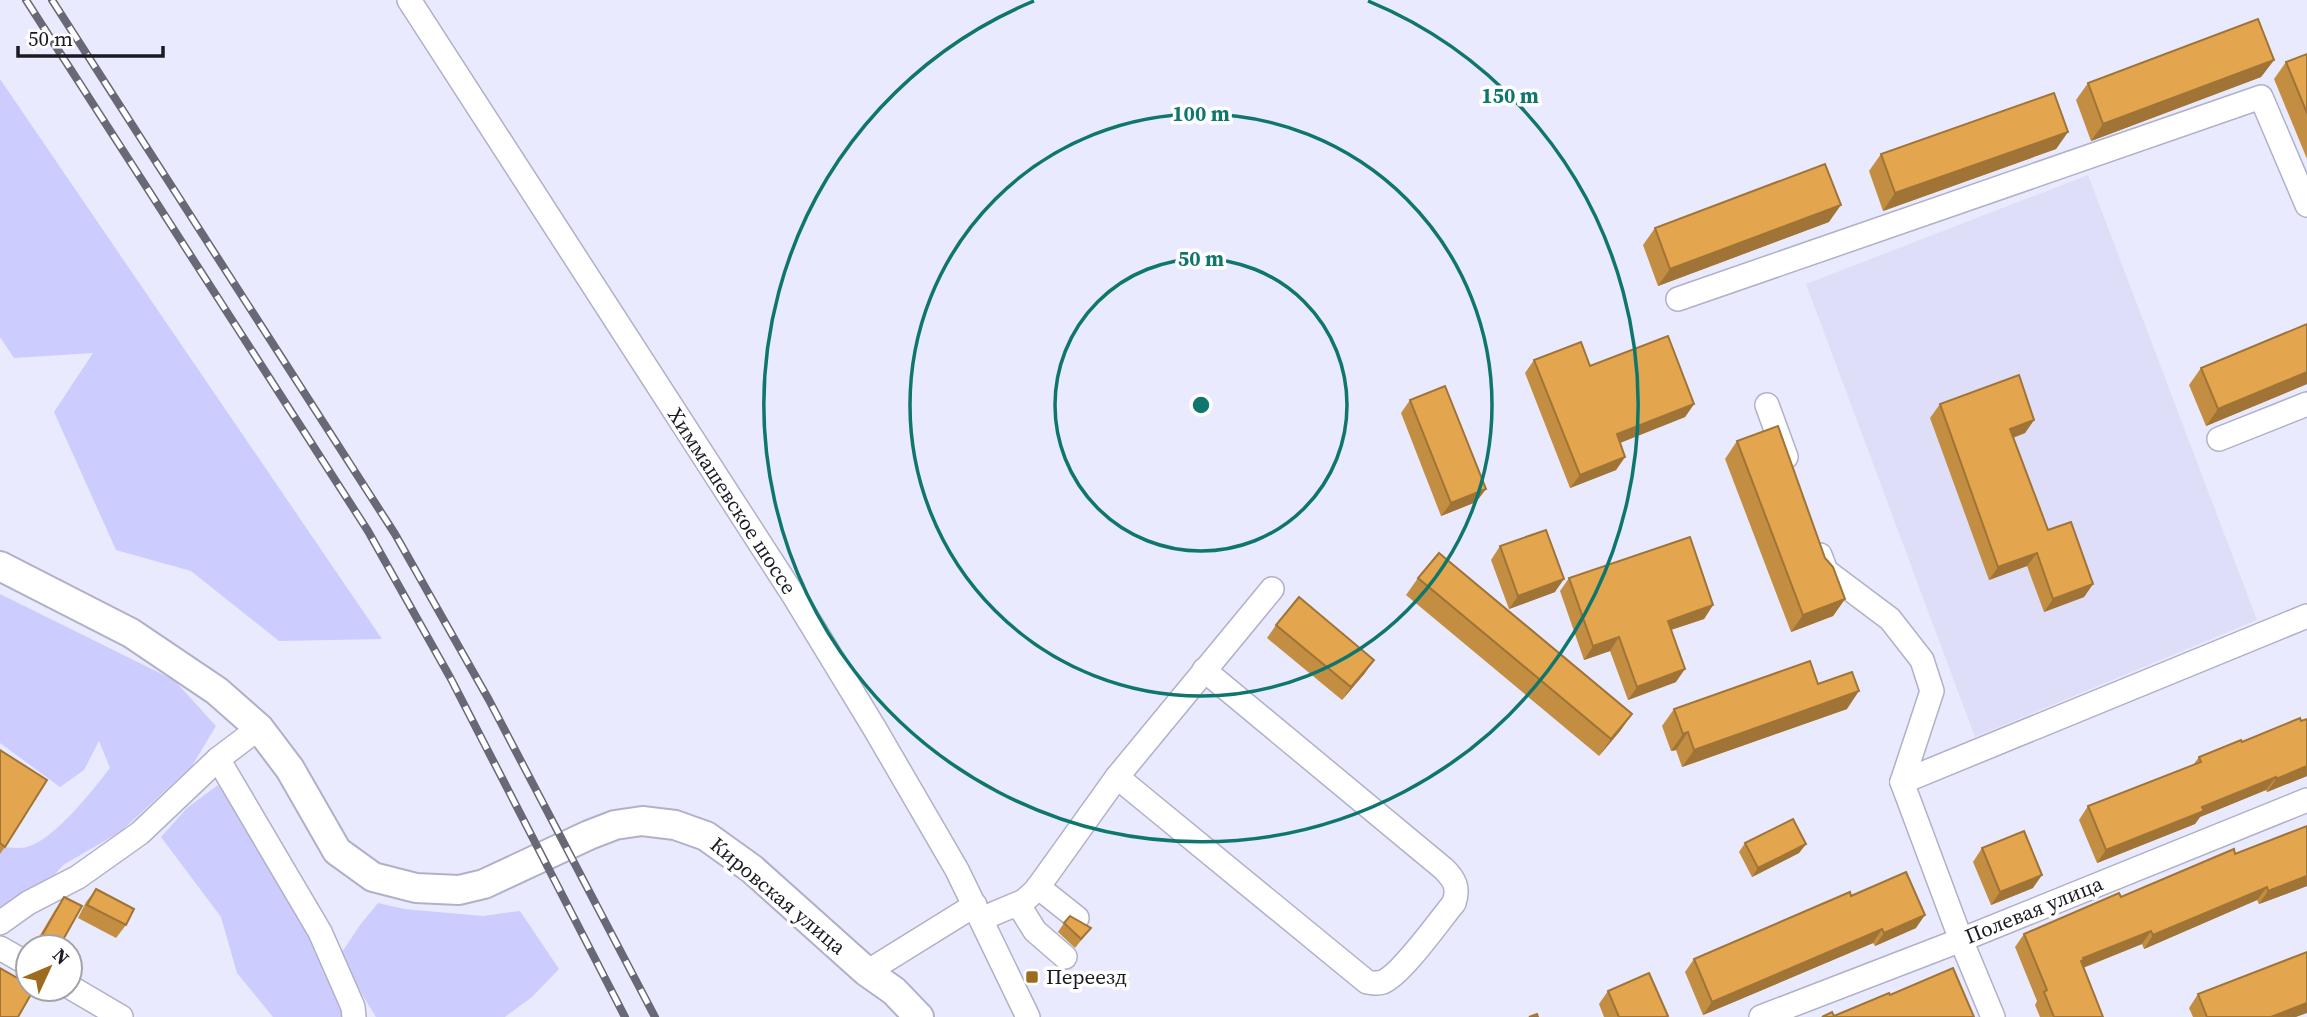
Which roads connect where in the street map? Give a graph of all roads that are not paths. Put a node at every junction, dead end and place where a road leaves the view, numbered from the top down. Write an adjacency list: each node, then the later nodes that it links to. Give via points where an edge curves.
1 (409, 0): 20 (street, Химмашевское шоссе, via 794,596)
2 (2307, 205): 3 (street, via 2261,97)
3 (1678, 299)
4 (2307, 404): 6 (street)
5 (1768, 405): 7 (street)
6 (2219, 439)
7 (1794, 482)
8 (1812, 533): 16 (street, via 1826,571 1890,619 1922,660 1932,691)
9 (0, 567): 13 (main road, Кировская улица, via 131,633 217,691)
10 (1272, 589): 12 (street)
11 (2307, 616): 16 (street)
12 (1204, 670): 15 (street); 15 (street, via 1444,869 1456,884 1454,903 1386,981 1367,982)
13 (259, 728): 14 (street); 25 (main road, Кировская улица, via 290,769 337,851 373,877 416,888 459,890 484,884 615,825 657,821 690,829 719,844)
14 (218, 759): 22 (street, via 140,833); 28 (street, via 320,932)
15 (1117, 777): 18 (street)
16 (1902, 782): 23 (street)
17 (2307, 800): 23 (street, Полевая улица)
18 (1038, 887): 19 (street); 21 (street)
19 (1018, 904): 20 (street); 24 (street, via 1035,931)
20 (978, 912): 25 (street); 30 (street, Химмашевское шоссе)
21 (1077, 918)
22 (0, 923)
23 (1961, 940): 31 (street, Полевая улица); 32 (street)
24 (1065, 957)
25 (867, 972): 29 (main road, Кировская улица)
26 (84, 995): 27 (street)
27 (121, 1017)
28 (354, 1017)
29 (919, 1017)
30 (1028, 1017)
31 (1760, 1017)
32 (1993, 1017)

